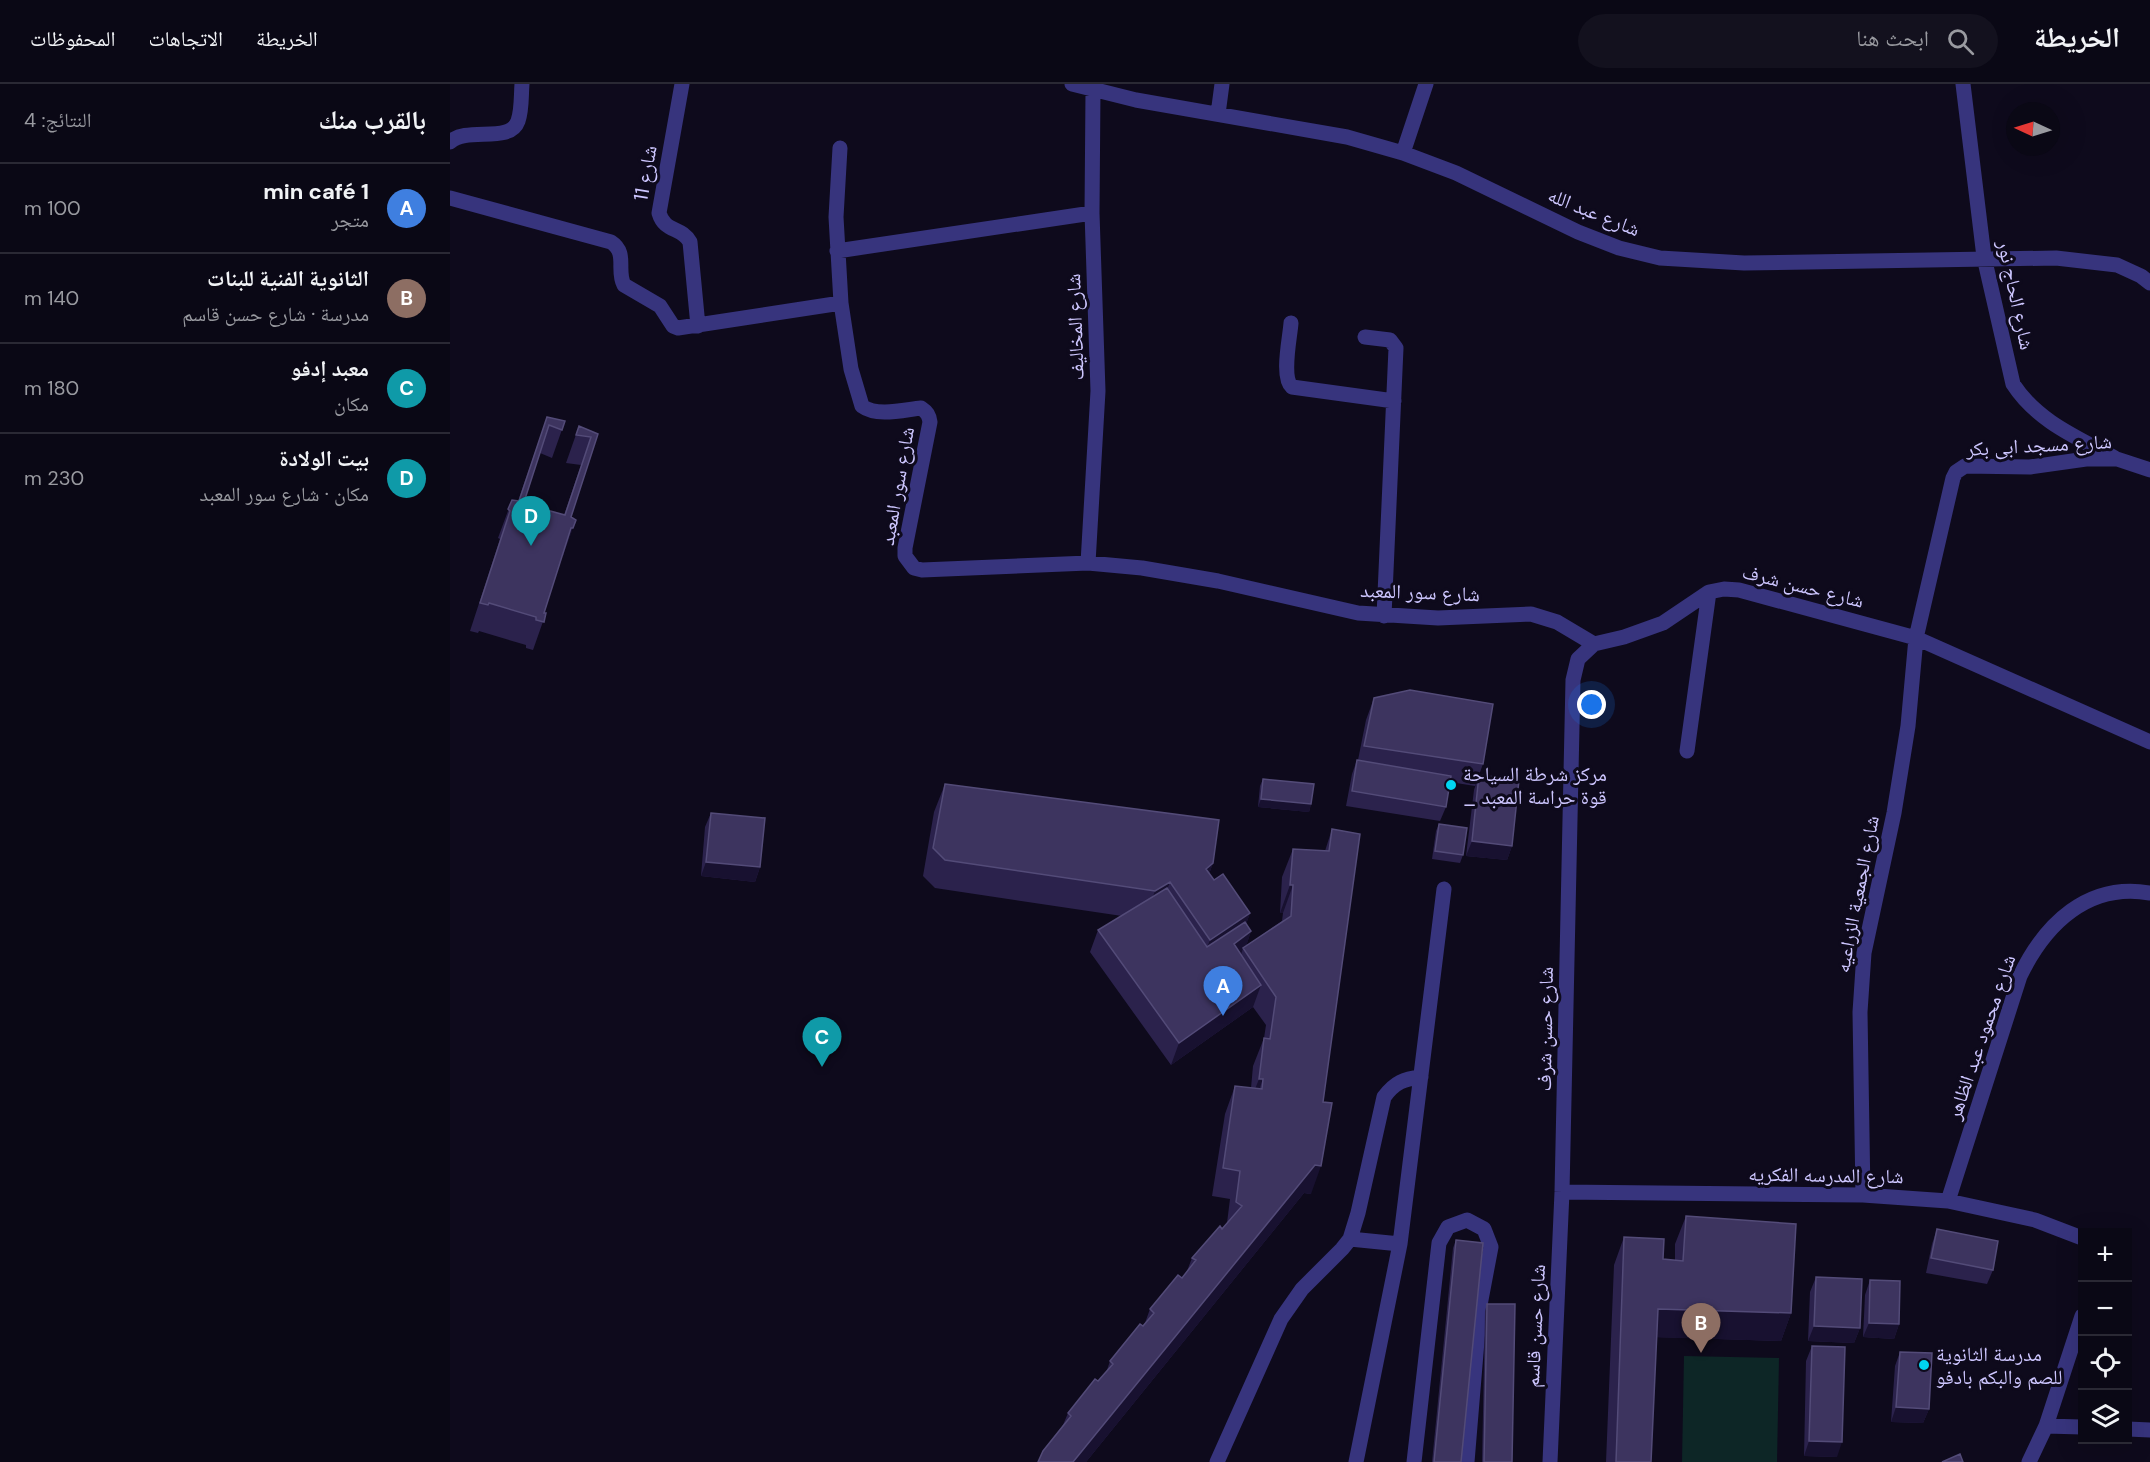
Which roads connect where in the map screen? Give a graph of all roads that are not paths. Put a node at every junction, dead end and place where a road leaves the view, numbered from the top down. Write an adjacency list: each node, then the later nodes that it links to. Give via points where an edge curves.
1 (522, 84): 9 (street, via 519,120 512,130 464,134)
2 (682, 84): 19 (street, شارع 11, via 658,213 666,227 681,232 690,242)
3 (1072, 84): 7 (street, شارع عبد الله)
4 (1222, 84): 8 (street)
5 (1426, 84): 11 (street)
6 (1963, 84): 15 (street, شارع الحاج نور)
7 (1093, 90): 8 (street, شارع عبد الله); 13 (street, شارع المخاليف)
8 (1218, 114): 11 (street, شارع عبد الله, via 1347,137)
9 (450, 142)
10 (840, 148): 14 (street)
11 (1403, 153): 15 (street, شارع عبد الله, via 1456,173 1578,232 1660,258 1744,263)
12 (450, 198): 19 (street, via 611,242 622,258 620,272 624,285 660,306 673,326)
13 (1092, 213): 14 (street); 24 (street, شارع المخاليف, via 1098,391)
14 (837, 252): 17 (street)
15 (1984, 258): 16 (street, شارع عبد الله, via 2091,261 2117,265); 22 (street, شارع الحاج نور, via 2013,384 2022,399 2040,416)
16 (2150, 283)
17 (841, 303): 19 (street); 24 (street, شارع سور المعبد, via 861,406 879,412 921,408 929,416 905,548 908,563 922,570)
18 (1291, 323): 21 (street, via 1288,384)
19 (698, 326)
20 (1365, 337): 21 (street, via 1390,340 1396,348)
21 (1394, 401): 26 (street)
22 (2117, 459): 23 (street, شارع مسجد ابى بكر); 27 (street, شارع مسجد ابى بكر, via 1965,466 1956,472)
23 (2150, 470)
24 (1088, 562): 26 (street, شارع سور المعبد, via 1178,573)
25 (1709, 592): 27 (street, شارع حسن شرف, via 1739,590); 28 (street, via 1663,623); 30 (street)
26 (1384, 616): 28 (street, شارع سور المعبد, via 1531,614 1557,622)
27 (1916, 638): 29 (street, شارع حسن شرف); 35 (street, شارع الجمعية الزراعيه, via 1908,726 1861,982)
28 (1594, 644): 34 (street, شارع حسن شرف, via 1578,659 1573,680)
29 (2150, 742)
30 (1687, 751)
31 (1444, 889): 33 (street)
32 (2150, 893): 36 (street, شارع محمود عبد الظاهر, via 2129,890 2085,903 2065,915 2031,953 2020,976)
33 (1421, 1077): 38 (street, via 1402,1080 1384,1096); 39 (street)
34 (1562, 1192): 35 (street, شارع المدرسه الفكريه); 49 (street, شارع حسن قاسم)
35 (1863, 1195): 36 (street, شارع المدرسه الفكريه)
36 (1948, 1201): 37 (street, شارع المدرسه الفكريه, via 2035,1220)
37 (2078, 1236)
38 (1350, 1239): 39 (street); 45 (street, via 1302,1288 1281,1319)
39 (1400, 1244): 46 (street)
40 (2078, 1328): 41 (street)
41 (2046, 1426): 42 (street); 50 (street)
42 (2078, 1427)
43 (2132, 1429): 44 (street)
44 (2150, 1430)
45 (1217, 1462)
46 (1356, 1462)
47 (1414, 1462): 48 (street, via 1439,1243 1448,1227 1467,1220 1484,1230 1491,1247 1480,1305)
48 (1467, 1462)
49 (1550, 1462)
50 (2029, 1462)

